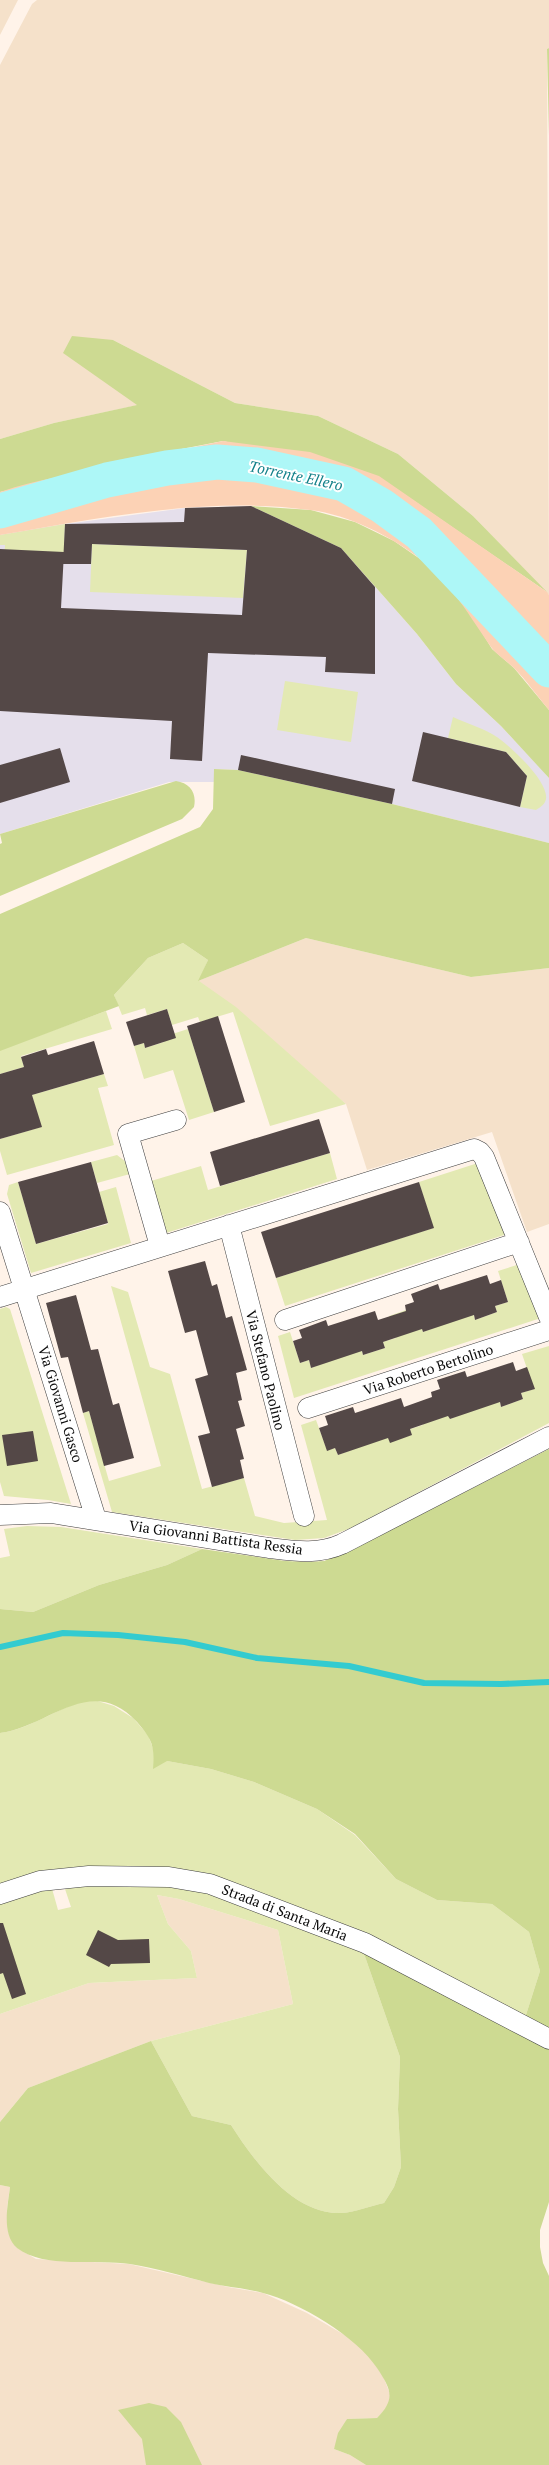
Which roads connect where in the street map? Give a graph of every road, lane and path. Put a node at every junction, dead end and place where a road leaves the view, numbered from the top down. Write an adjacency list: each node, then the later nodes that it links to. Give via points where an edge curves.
1 (176, 1120): 5 (street, via 128,1134)
2 (0, 1212): 6 (street)
3 (229, 1225): 4 (street, via 464,1150 477,1150 484,1157); 5 (street); 14 (street, Via Stefano Paolino)
4 (519, 1242): 8 (street); 9 (street)
5 (160, 1246): 6 (street)
6 (25, 1289): 7 (street); 15 (street, Via Giovanni Gasco)
7 (0, 1298)
8 (549, 1317)
9 (285, 1320)
10 (549, 1330): 11 (street, Via Roberto Bertolino)
11 (308, 1408)
12 (549, 1437): 15 (street, Via Giovanni Battista Ressia, via 342,1544 325,1550 304,1552 269,1548)
13 (0, 1515): 15 (street, Via Giovanni Battista Ressia, via 38,1512)
14 (304, 1516)
15 (96, 1519)
16 (0, 1894): 17 (street, Strada di Santa Maria, via 40,1881 89,1876 169,1877 206,1883 365,1943)
17 (549, 2039)

